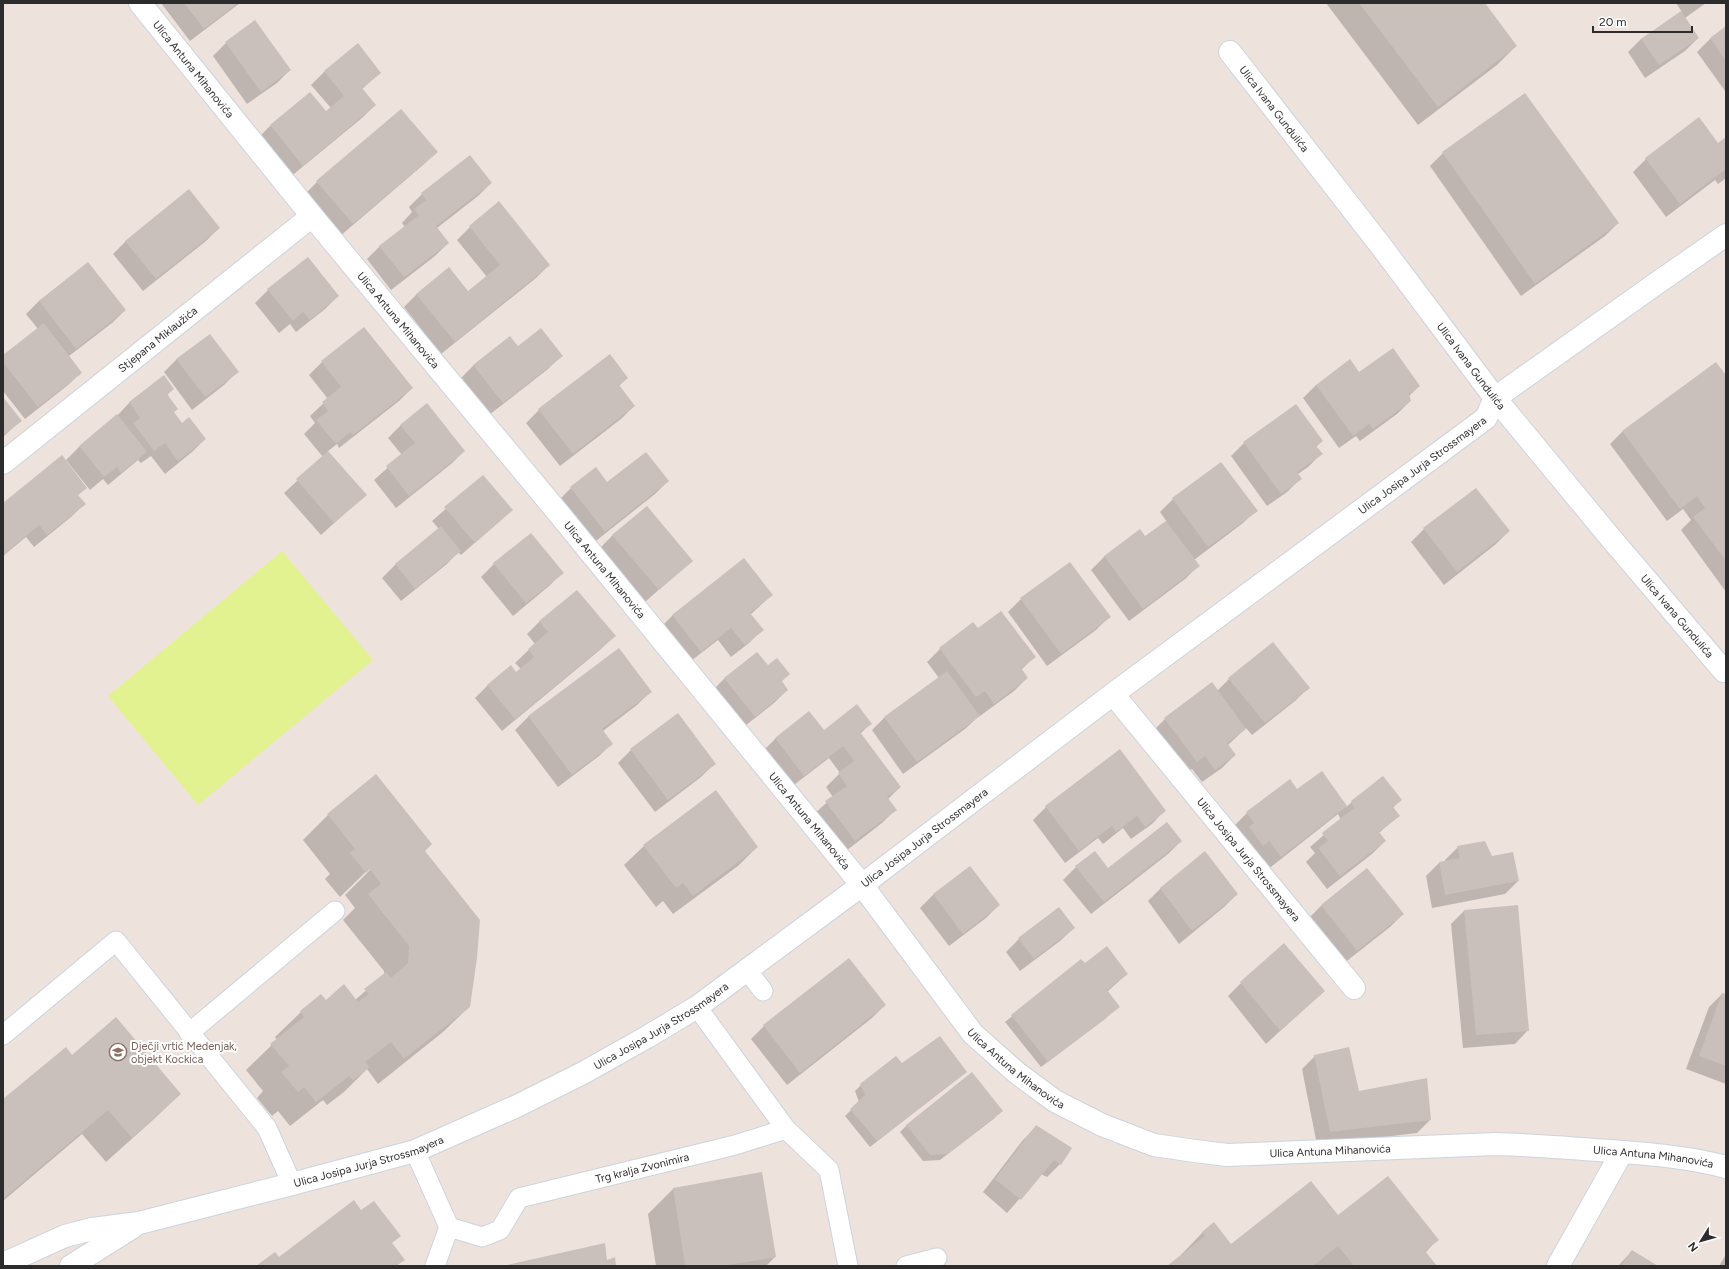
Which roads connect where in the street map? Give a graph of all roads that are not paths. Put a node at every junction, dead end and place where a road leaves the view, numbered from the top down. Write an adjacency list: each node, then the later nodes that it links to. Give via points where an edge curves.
1 (140, 3): 3 (street, Ulica Antuna Mihanovića)
2 (1230, 52): 5 (street, Ulica Ivana Gundulića)
3 (312, 216): 6 (street, Stjepana Miklaužića); 9 (street, Ulica Antuna Mihanovića)
4 (1726, 236): 5 (street)
5 (1495, 398): 7 (street, Ulica Ivana Gundulića); 8 (street, Ulica Josipa Jurja Strossmayera, via 1486,418)
6 (3, 463)
7 (1724, 671)
8 (1113, 694): 9 (street, Ulica Josipa Jurja Strossmayera); 12 (street, Ulica Josipa Jurja Strossmayera)
9 (862, 885): 11 (street, Ulica Josipa Jurja Strossmayera); 19 (street, Ulica Antuna Mihanovića, via 973,1034 1017,1073 1055,1101 1102,1125 1154,1145 1227,1155 1494,1144)
10 (335, 912): 15 (lane)
11 (747, 970): 13 (lane); 14 (street, Ulica Josipa Jurja Strossmayera)
12 (1354, 988)
13 (763, 990)
14 (697, 1007): 17 (lane); 18 (street, Ulica Josipa Jurja Strossmayera, via 570,1080)
15 (189, 1033): 16 (lane, via 116,941); 21 (lane, via 267,1128)
16 (3, 1035)
17 (786, 1129): 23 (lane, Trg kralja Zvonimira, via 735,1145 519,1198 500,1230 482,1236); 28 (lane, via 829,1170)
18 (416, 1151): 21 (street, Ulica Josipa Jurja Strossmayera); 23 (lane)
19 (1622, 1152): 20 (street, Ulica Antuna Mihanovića, via 1701,1160); 30 (street)
20 (1726, 1166)
21 (292, 1184): 22 (street, Ulica Josipa Jurja Strossmayera)
22 (139, 1223): 25 (street, Ulica Josipa Jurja Strossmayera, via 92,1229 65,1236); 26 (street, Ulica Josipa Jurja Strossmayera)
23 (449, 1227): 27 (lane)
24 (937, 1258): 29 (lane)
25 (3, 1264)
26 (71, 1266)
27 (435, 1266)
28 (848, 1266)
29 (906, 1266)
30 (1558, 1266)

